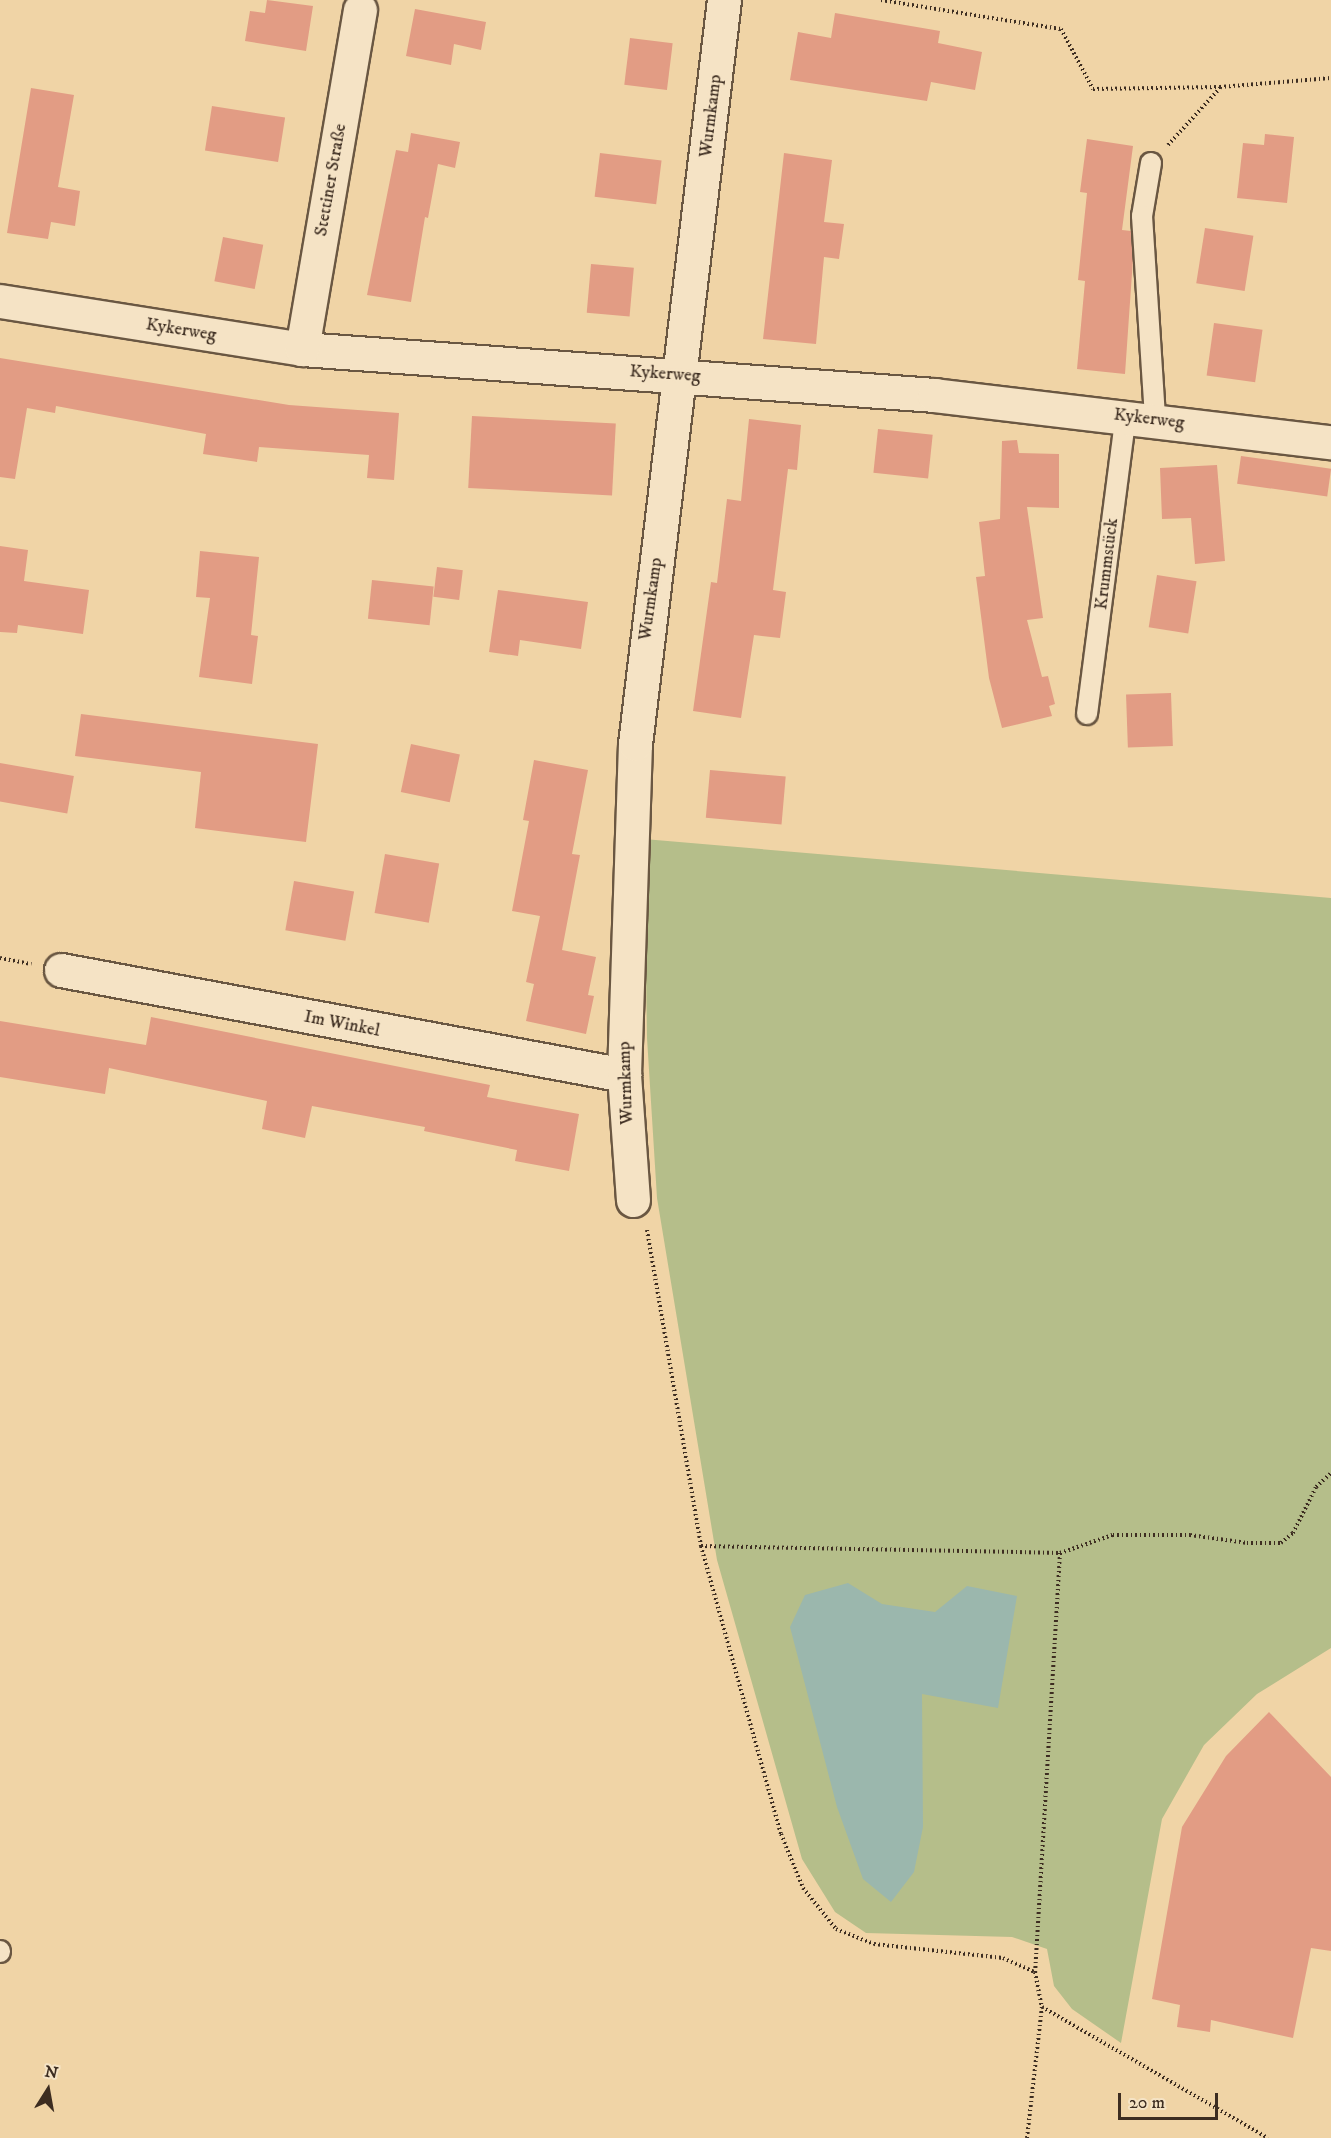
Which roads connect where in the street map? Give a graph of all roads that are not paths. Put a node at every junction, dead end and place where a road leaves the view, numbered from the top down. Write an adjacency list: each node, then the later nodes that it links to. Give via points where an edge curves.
1 (724, 0): 6 (street, Wurmkamp)
2 (360, 10): 5 (street, Stettiner Straße)
3 (1151, 163): 7 (lane, Krummstück, via 1142,216)
4 (0, 301): 5 (street, Kykerweg)
5 (302, 349): 6 (street, Kykerweg)
6 (681, 375): 7 (street, Kykerweg, via 934,394); 11 (street, Wurmkamp, via 635,744)
7 (1140, 417): 8 (street, Kykerweg); 9 (lane, Krummstück)
8 (1331, 442)
9 (1087, 714)
10 (61, 970): 11 (street, Im Winkel)
11 (624, 1075): 12 (street, Wurmkamp)
12 (633, 1200)

